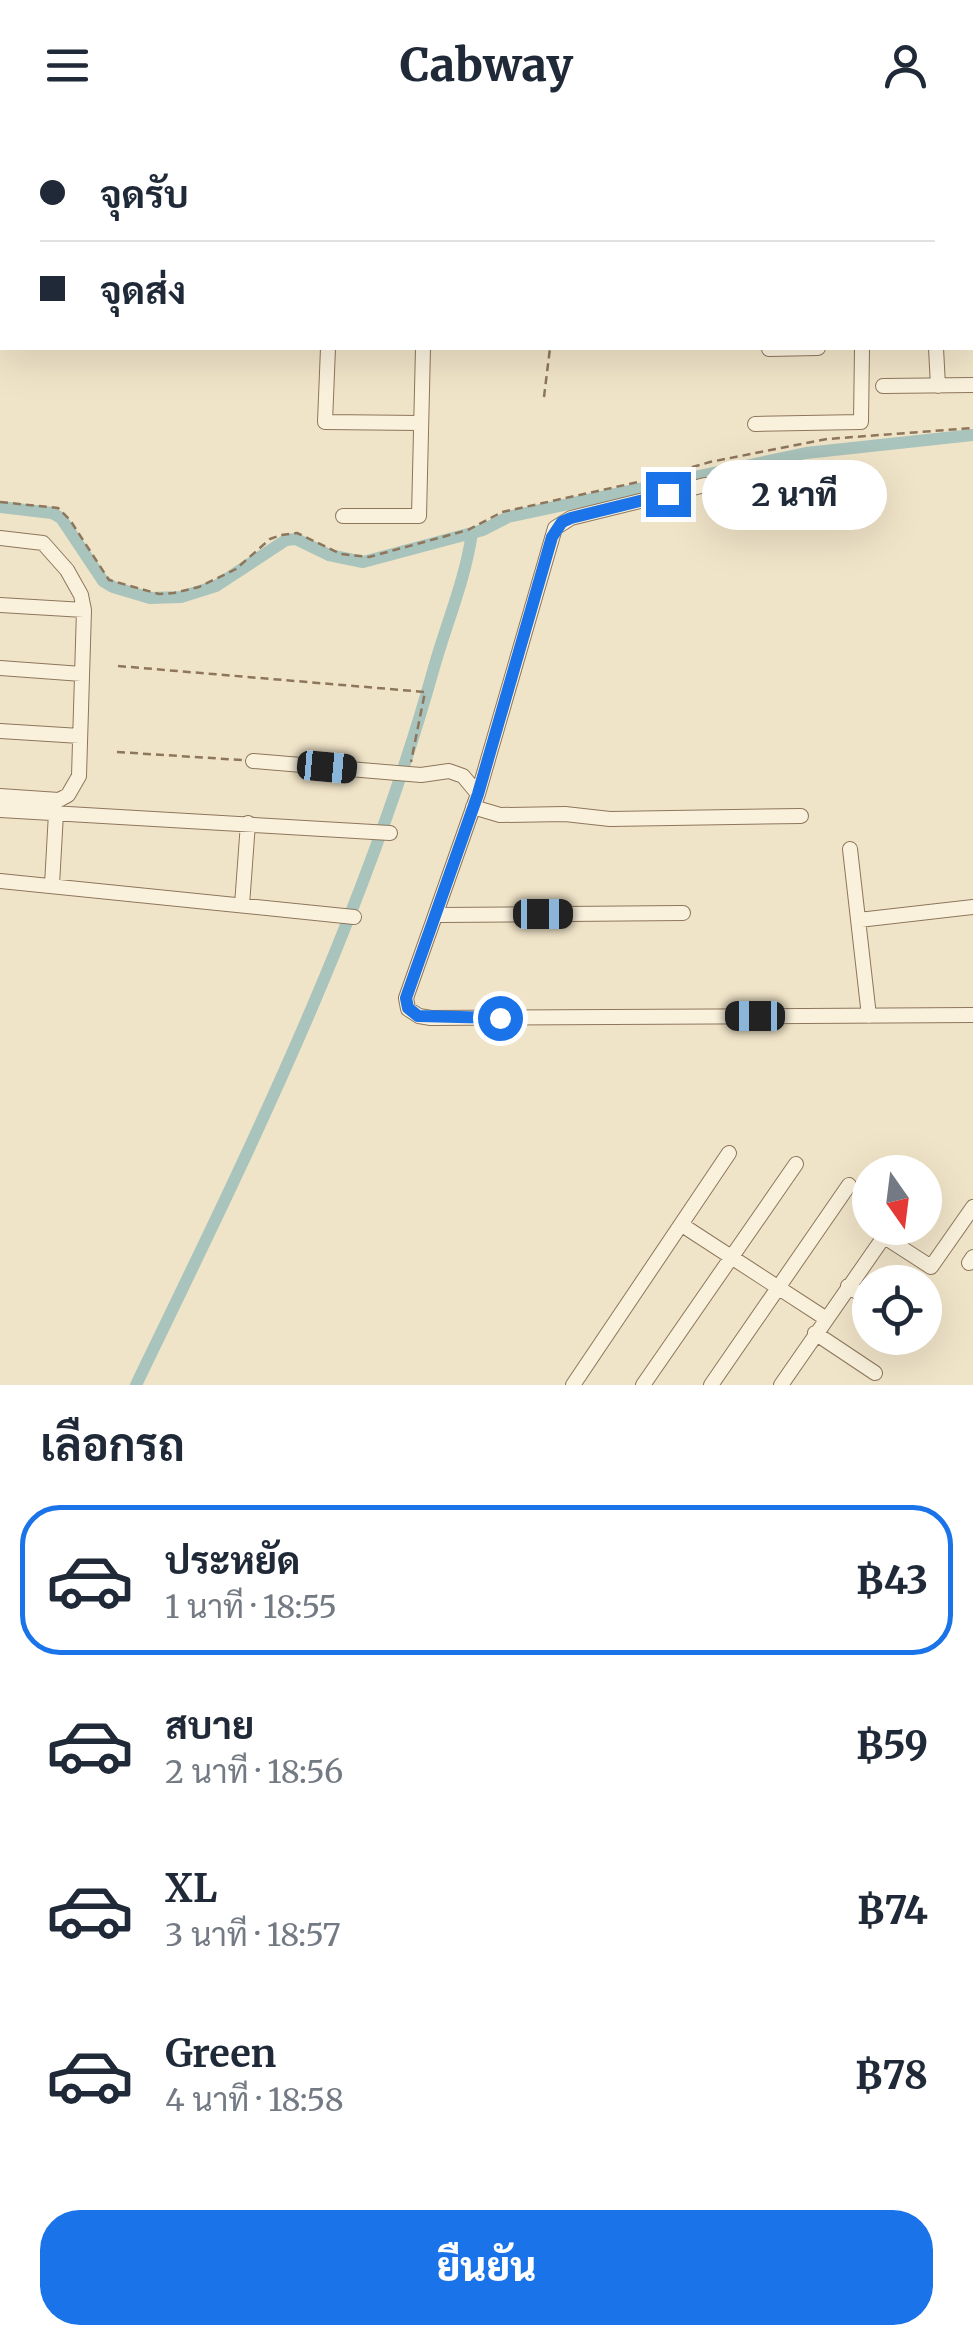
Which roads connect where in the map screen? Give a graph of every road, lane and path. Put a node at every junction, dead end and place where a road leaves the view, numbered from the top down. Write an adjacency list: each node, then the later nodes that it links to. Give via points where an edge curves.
1 (328, 350): 10 (street, via 325,422)
2 (423, 350): 10 (street)
3 (550, 350): 9 (path)
4 (862, 350): 11 (street, via 861,422)
5 (936, 350): 8 (street)
6 (973, 385): 8 (street)
7 (883, 386): 8 (street)
8 (938, 386)
9 (544, 397)
10 (420, 423): 15 (street, via 420,516)
11 (755, 424)
12 (973, 428): 14 (path, via 827,439 752,453 502,512 468,530 368,556 342,554 297,533 281,535 222,576 167,594 109,580 58,508)
13 (705, 484): 28 (street, via 571,518 556,528)
14 (0, 502)
15 (343, 516)
16 (0, 538): 18 (street, via 43,542 67,570)
17 (0, 605): 18 (street)
18 (84, 610): 21 (street)
19 (118, 666): 26 (path, via 425,692)
20 (0, 668): 21 (street)
21 (82, 674): 23 (street)
22 (0, 731): 23 (street)
23 (80, 736): 27 (street, via 78,776 68,795)
24 (117, 752): 25 (path)
25 (253, 761): 26 (street)
26 (408, 774): 28 (street, via 459,774)
27 (0, 796)
28 (476, 801): 31 (street, via 500,815); 40 (street)
29 (0, 810): 30 (street)
30 (56, 813): 32 (street); 36 (street)
31 (802, 816)
32 (248, 823): 33 (street); 37 (street)
33 (390, 833)
34 (850, 848): 42 (street)
35 (0, 881): 36 (street)
36 (52, 885): 37 (street)
37 (242, 905): 41 (street)
38 (973, 907): 42 (street)
39 (683, 913): 40 (street)
40 (438, 914): 44 (street, via 406,998 418,1016)
41 (354, 917)
42 (859, 920): 44 (street)
43 (973, 1014): 44 (street)
44 (870, 1016)
45 (729, 1153): 49 (street)
46 (796, 1164): 52 (street)
47 (848, 1185): 54 (street)
48 (973, 1207): 51 (street, via 931,1267)
49 (682, 1224): 52 (street); 60 (street)
50 (877, 1245): 53 (street)
51 (903, 1245)
52 (732, 1258): 54 (street); 61 (street)
53 (848, 1286): 55 (street); 56 (street)
54 (777, 1288): 56 (street); 62 (street)
55 (852, 1289)
56 (825, 1318): 57 (street)
57 (815, 1333): 58 (street); 59 (street)
58 (875, 1373)
59 (784, 1384)
60 (574, 1385)
61 (643, 1385)
62 (711, 1385)

